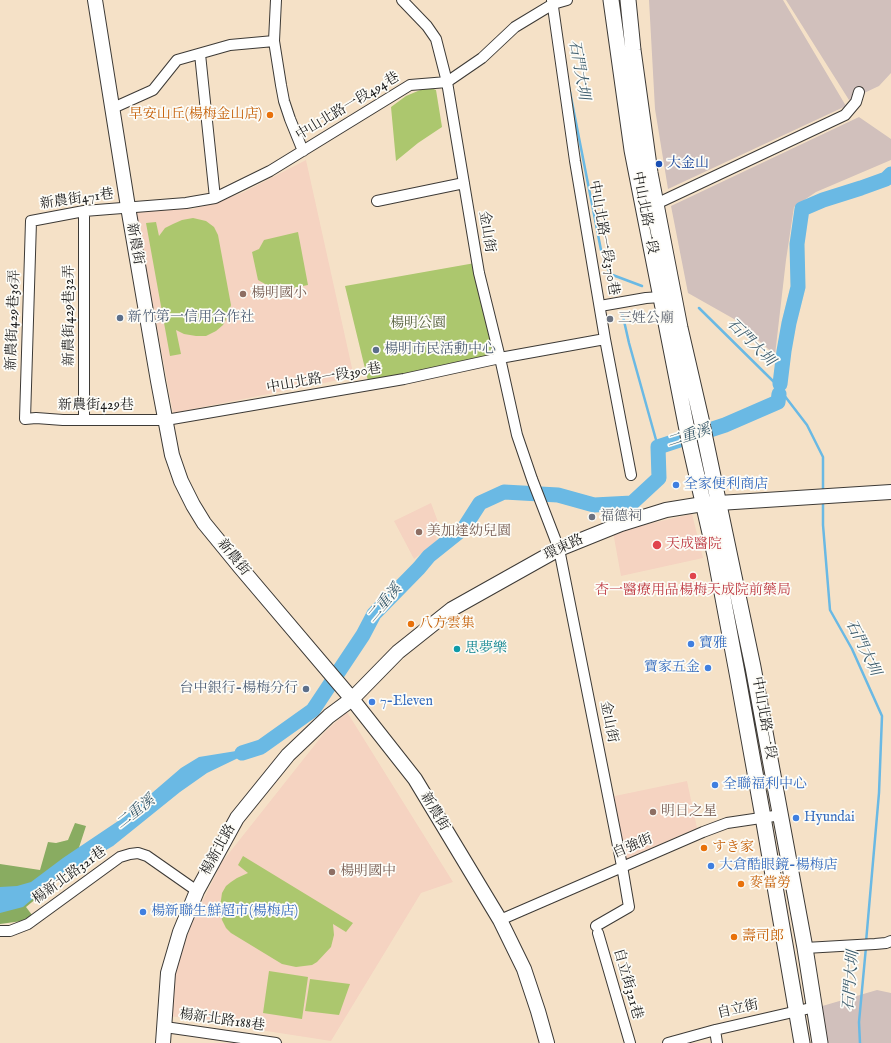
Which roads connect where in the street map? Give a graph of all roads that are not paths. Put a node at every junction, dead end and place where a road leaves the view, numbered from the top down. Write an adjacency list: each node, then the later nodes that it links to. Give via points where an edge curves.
1 (94, 0): 13 (street, 新農街)
2 (276, 0): 7 (street)
3 (402, 0): 9 (street, 金山街, via 436,39)
4 (611, 0): 12 (main road, 中山北路一段)
5 (628, 0): 11 (main road, 中山北路一段)
6 (558, 2): 9 (street, 中山北路一段494巷, via 515,27 482,58); 23 (street, 中山北路一段370巷, via 576,161)
7 (274, 41): 8 (street, via 230,45); 14 (street, via 284,102)
8 (200, 54): 13 (street, via 176,60 153,90); 16 (street)
9 (447, 82): 14 (street, 中山北路一段494巷, via 410,85); 15 (street, 金山街)
10 (859, 92): 18 (street, via 856,102 846,115)
11 (641, 103): 12 (main road); 18 (main road, 中山北路一段, via 650,173)
12 (625, 105): 18 (main road, 中山北路一段, via 632,150)
13 (113, 108): 19 (street, 新農街)
14 (303, 151): 16 (street, 中山北路一段494巷, via 270,172)
15 (464, 183): 17 (street); 25 (street, 金山街, via 479,273)
16 (215, 198): 19 (street, 中山北路一段494巷)
17 (377, 201)
18 (649, 205): 22 (main road, 中山北路一段); 31 (main road, 中山北路一段, via 680,328)
19 (128, 207): 20 (street, 新農街471巷); 28 (street, 新農街)
20 (84, 211): 21 (street, 新農街471巷); 27 (street, 新農街429巷32弄)
21 (31, 221): 26 (street, 新農街429巷36弄)
22 (661, 297): 23 (street); 32 (main road, 中山北路一段)
23 (600, 306): 24 (street, 中山北路一段370巷)
24 (605, 339): 25 (street, 中山北路一段390巷); 29 (street, 中山北路一段370巷)
25 (500, 358): 28 (street, 中山北路一段390巷, via 404,379); 33 (street, 金山街, via 518,435)
26 (25, 419): 27 (street, 新農街429巷)
27 (84, 420): 28 (street, 新農街429巷)
28 (166, 420): 34 (street, 新農街, via 172,455 181,481 204,523)
29 (631, 475)
30 (890, 490): 31 (street, 環東路)
31 (719, 503): 32 (street, 環東路); 35 (main road, 中山北路一段)
32 (703, 504): 33 (street, 環東路, via 651,514); 36 (main road, 中山北路一段, via 736,663)
33 (559, 549): 34 (street, 環東路, via 452,609 398,652); 37 (street, 金山街)
34 (351, 699): 38 (street, 楊新北路, via 328,716 288,755 236,818); 39 (street, 新農街, via 415,779)
35 (781, 816): 36 (street, 自強街); 43 (main road, 中山北路一段)
36 (763, 817): 37 (street, 自強街, via 727,823); 45 (main road, 中山北路一段)
37 (622, 866): 39 (street, 自強街); 40 (street, 金山街, via 629,907)
38 (196, 891): 41 (street, 楊新北路321巷, via 147,856 130,854 120,857 28,924 10,931); 46 (street, 楊新北路, via 168,973)
39 (500, 920): 50 (street, 新農街, via 527,975)
40 (597, 930): 51 (street, 自立街321巷)
41 (0, 931)
42 (891, 941): 43 (street)
43 (805, 948): 44 (main road, 中山北路一段)
44 (815, 1006): 45 (street, 自立街); 55 (main road, 中山北路一段)
45 (796, 1011): 47 (street, 自立街); 54 (main road, 中山北路一段)
46 (164, 1027): 48 (street, 楊新北路); 49 (street, 楊新北路188巷)
47 (715, 1030): 52 (street, 自立街); 53 (street)
48 (163, 1043)
49 (276, 1043)
50 (547, 1043)
51 (630, 1043)
52 (668, 1043)
53 (716, 1043)
54 (802, 1043)
55 (820, 1043)

